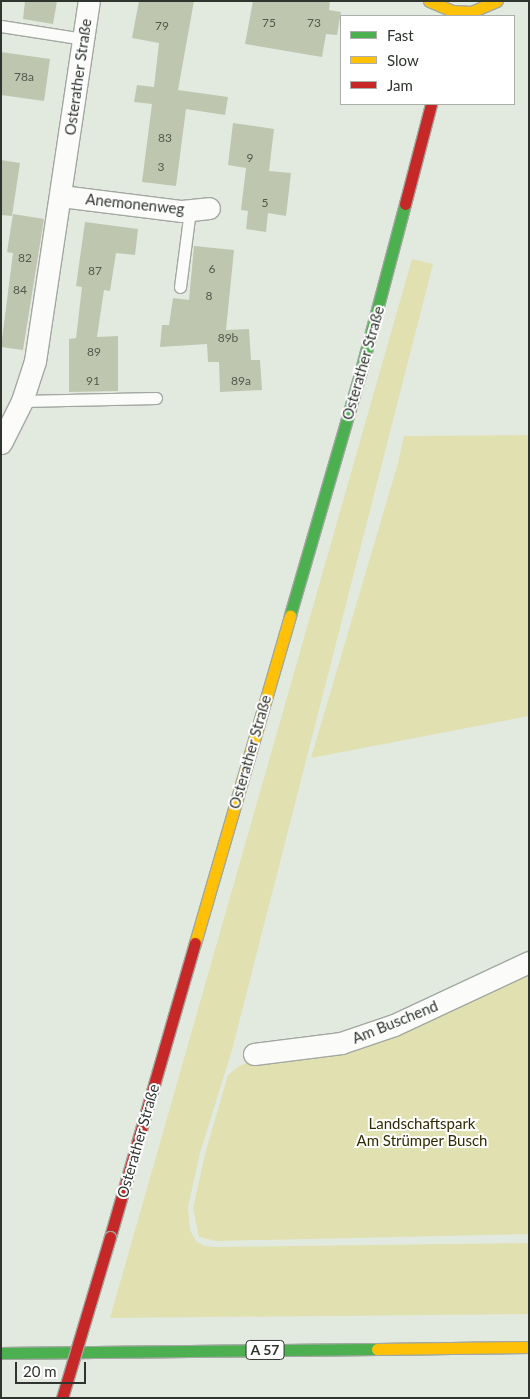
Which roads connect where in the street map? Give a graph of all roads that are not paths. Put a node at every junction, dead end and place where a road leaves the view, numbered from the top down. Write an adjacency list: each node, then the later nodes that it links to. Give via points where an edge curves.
1 (89, 1): 6 (street, Osterather Straße)
2 (430, 1): 4 (main road)
3 (497, 1): 4 (main road, via 471,12)
4 (451, 14)
5 (1, 26): 6 (lane)
6 (84, 40): 8 (street, Osterather Straße)
7 (431, 105): 18 (main road, Osterather Straße, bridge, via 360,374)
8 (61, 196): 9 (street, Anemonenweg); 12 (street, Osterather Straße, via 34,361)
9 (200, 209): 10 (lane)
10 (180, 286)
11 (156, 398): 12 (lane)
12 (22, 401): 13 (street, Osterather Straße)
13 (1, 443)
14 (529, 962): 15 (street, Am Buschend, via 394,1025 341,1043)
15 (254, 1054)
16 (529, 1347): 17 (main road, A 57)
17 (1, 1353)
18 (62, 1398)

